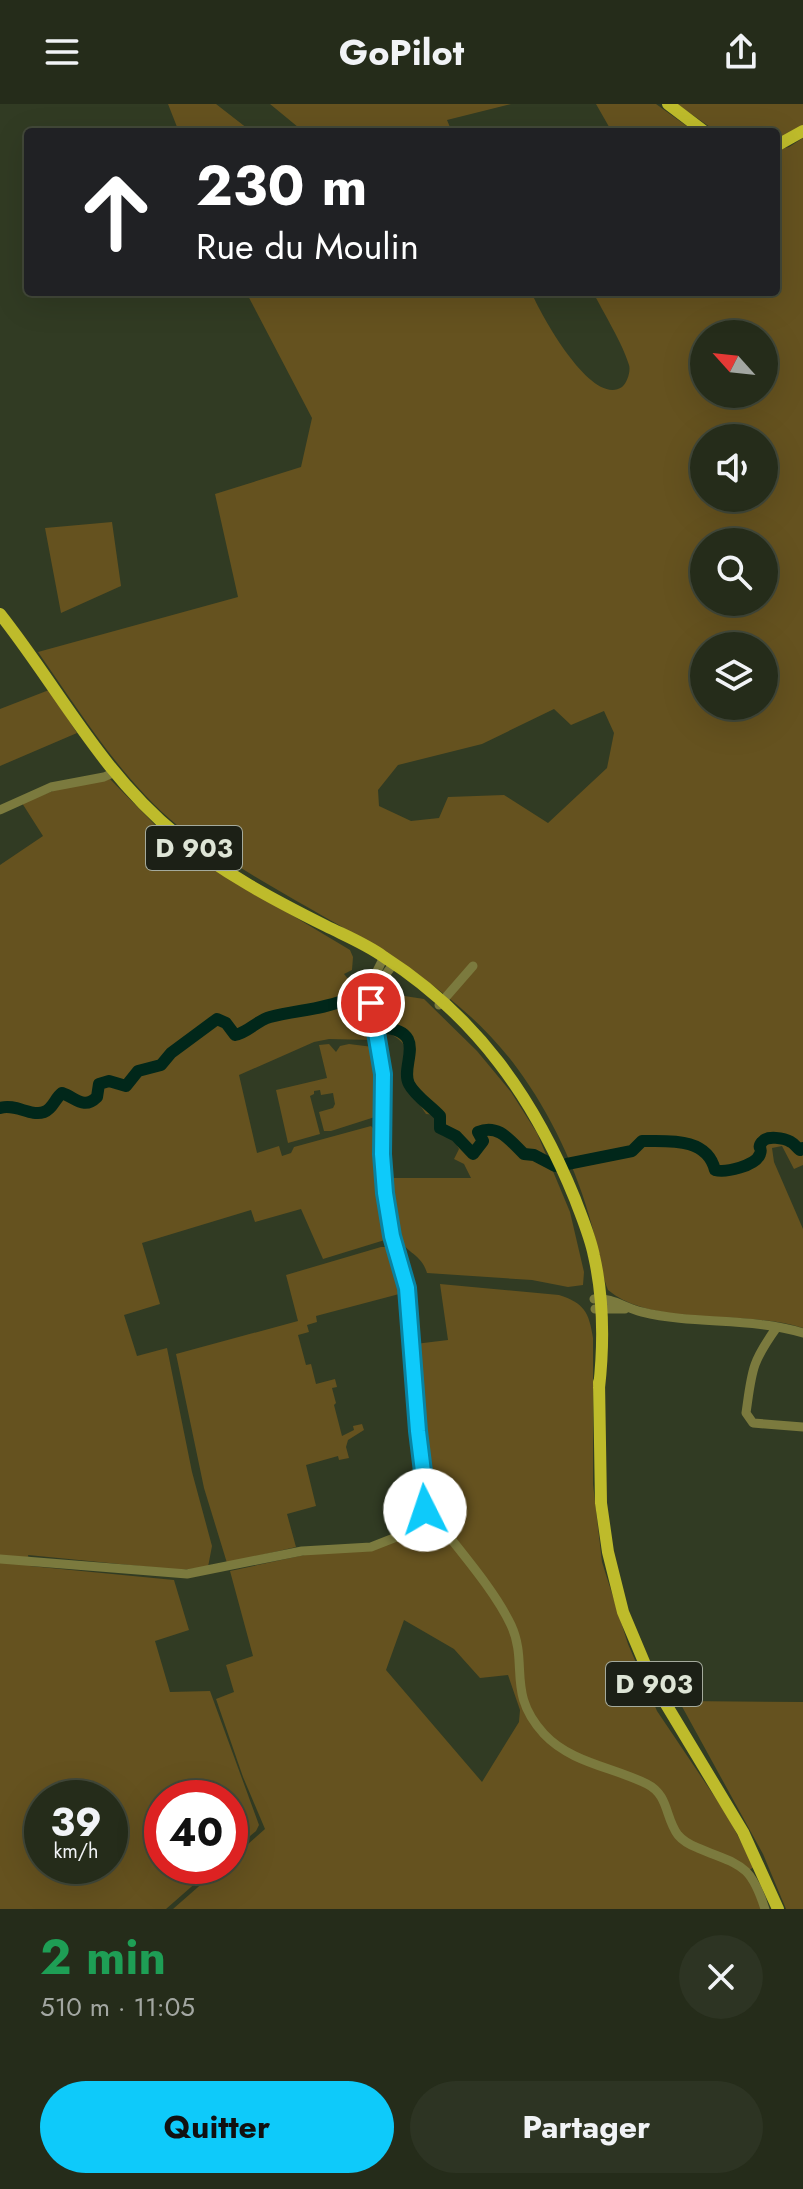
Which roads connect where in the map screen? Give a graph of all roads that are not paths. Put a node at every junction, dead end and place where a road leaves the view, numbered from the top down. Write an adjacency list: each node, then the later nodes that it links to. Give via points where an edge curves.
1 (668, 104): 2 (main road)
2 (700, 128)
3 (803, 131): 4 (main road)
4 (780, 144)
5 (0, 614): 6 (main road, D 903)
6 (113, 773): 7 (street, via 51,787); 8 (main road, D 903, via 201,854)
7 (0, 810)
8 (388, 963): 10 (main road, D 903); 15 (street, via 374,977 372,1011 383,1074 385,1193 406,1280)
9 (473, 966): 10 (street)
10 (441, 1002): 11 (main road, D 903, via 459,1014 538,1119 575,1201)
11 (598, 1304): 12 (street, via 683,1320); 18 (main road, D 903, via 601,1503 623,1612 658,1692 743,1832)
12 (777, 1327): 13 (street); 14 (street, via 752,1366 746,1413 753,1423)
13 (803, 1333)
14 (803, 1427)
15 (425, 1510): 16 (street, via 418,1523 377,1545 294,1552 201,1573); 17 (street, via 510,1625 521,1695 542,1732 570,1754 654,1788 679,1837 745,1869 755,1880)
16 (0, 1559)
17 (765, 1909)
18 (778, 1909)

